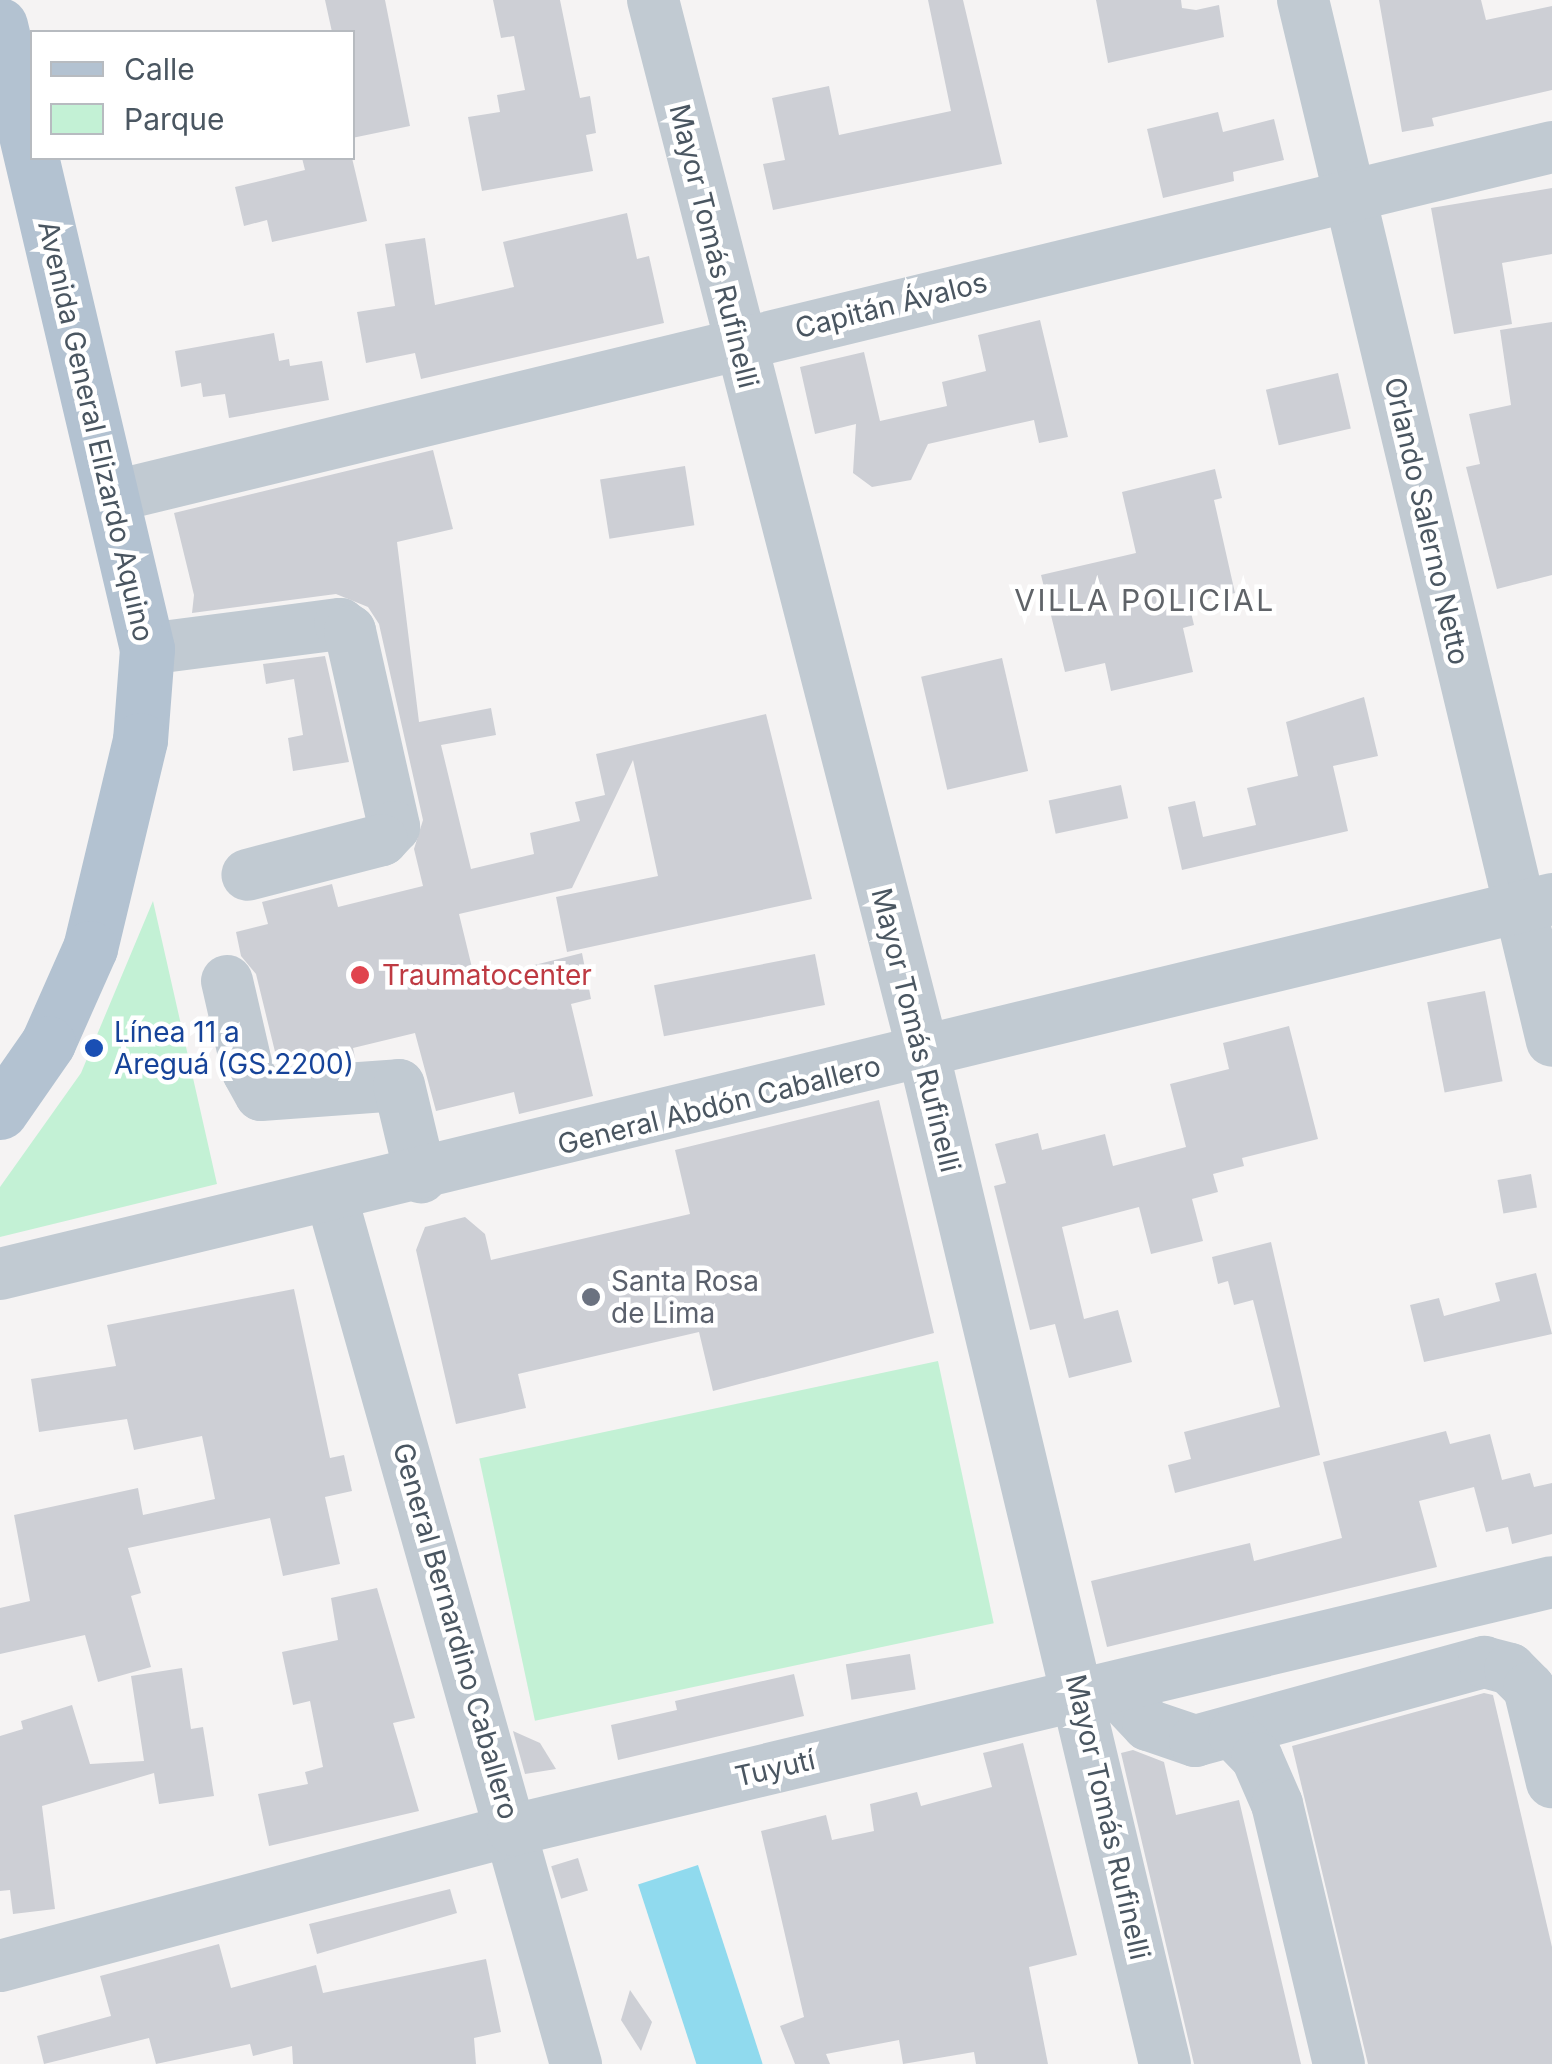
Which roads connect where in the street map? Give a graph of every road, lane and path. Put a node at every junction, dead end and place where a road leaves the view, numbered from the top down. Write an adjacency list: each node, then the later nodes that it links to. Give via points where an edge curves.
1 (653, 0): 8 (street, Mayor Tomás Rufinelli)
2 (1303, 0): 7 (street, Orlando Salerno Netto)
3 (0, 25): 5 (main road, Avenida General Elizardo Aquino)
4 (1552, 147): 7 (street, Capitán Ávalos)
5 (30, 148)
6 (33, 160): 9 (main road, Avenida General Elizardo Aquino)
7 (1350, 195): 8 (street, Capitán Ávalos); 12 (street, Orlando Salerno Netto)
8 (737, 342): 9 (street, Capitán Ávalos); 15 (street, Mayor Tomás Rufinelli)
9 (115, 496): 10 (main road, Avenida General Elizardo Aquino)
10 (147, 649): 11 (street, via 340,624 350,631 394,828 382,840); 16 (main road, Avenida General Elizardo Aquino, via 136,758 90,948 48,1043)
11 (246, 874)
12 (1535, 903): 14 (street, Orlando Salerno Netto); 15 (street, General Abdón Caballero)
13 (227, 981): 17 (street, via 248,1072 261,1095 399,1085)
14 (1552, 1041)
15 (924, 1055): 17 (street, General Abdón Caballero); 21 (street, Mayor Tomás Rufinelli)
16 (0, 1112)
17 (420, 1177): 18 (street, General Abdón Caballero)
18 (332, 1198): 19 (street, General Abdón Caballero); 24 (street, General Bernardino Caballero)
19 (0, 1274)
20 (1552, 1582): 21 (street, Tuyutí)
21 (1098, 1693): 22 (street, via 1148,1725 1196,1742); 24 (street, Tuyutí); 27 (street, Mayor Tomás Rufinelli)
22 (1234, 1734): 23 (street, via 1484,1662 1510,1668 1528,1688); 28 (street, via 1257,1758 1277,1804)
23 (1552, 1782)
24 (512, 1830): 25 (street, Tuyutí); 26 (street, General Bernardino Caballero)
25 (0, 1966)
26 (576, 2064)
27 (1165, 2064)
28 (1339, 2064)

